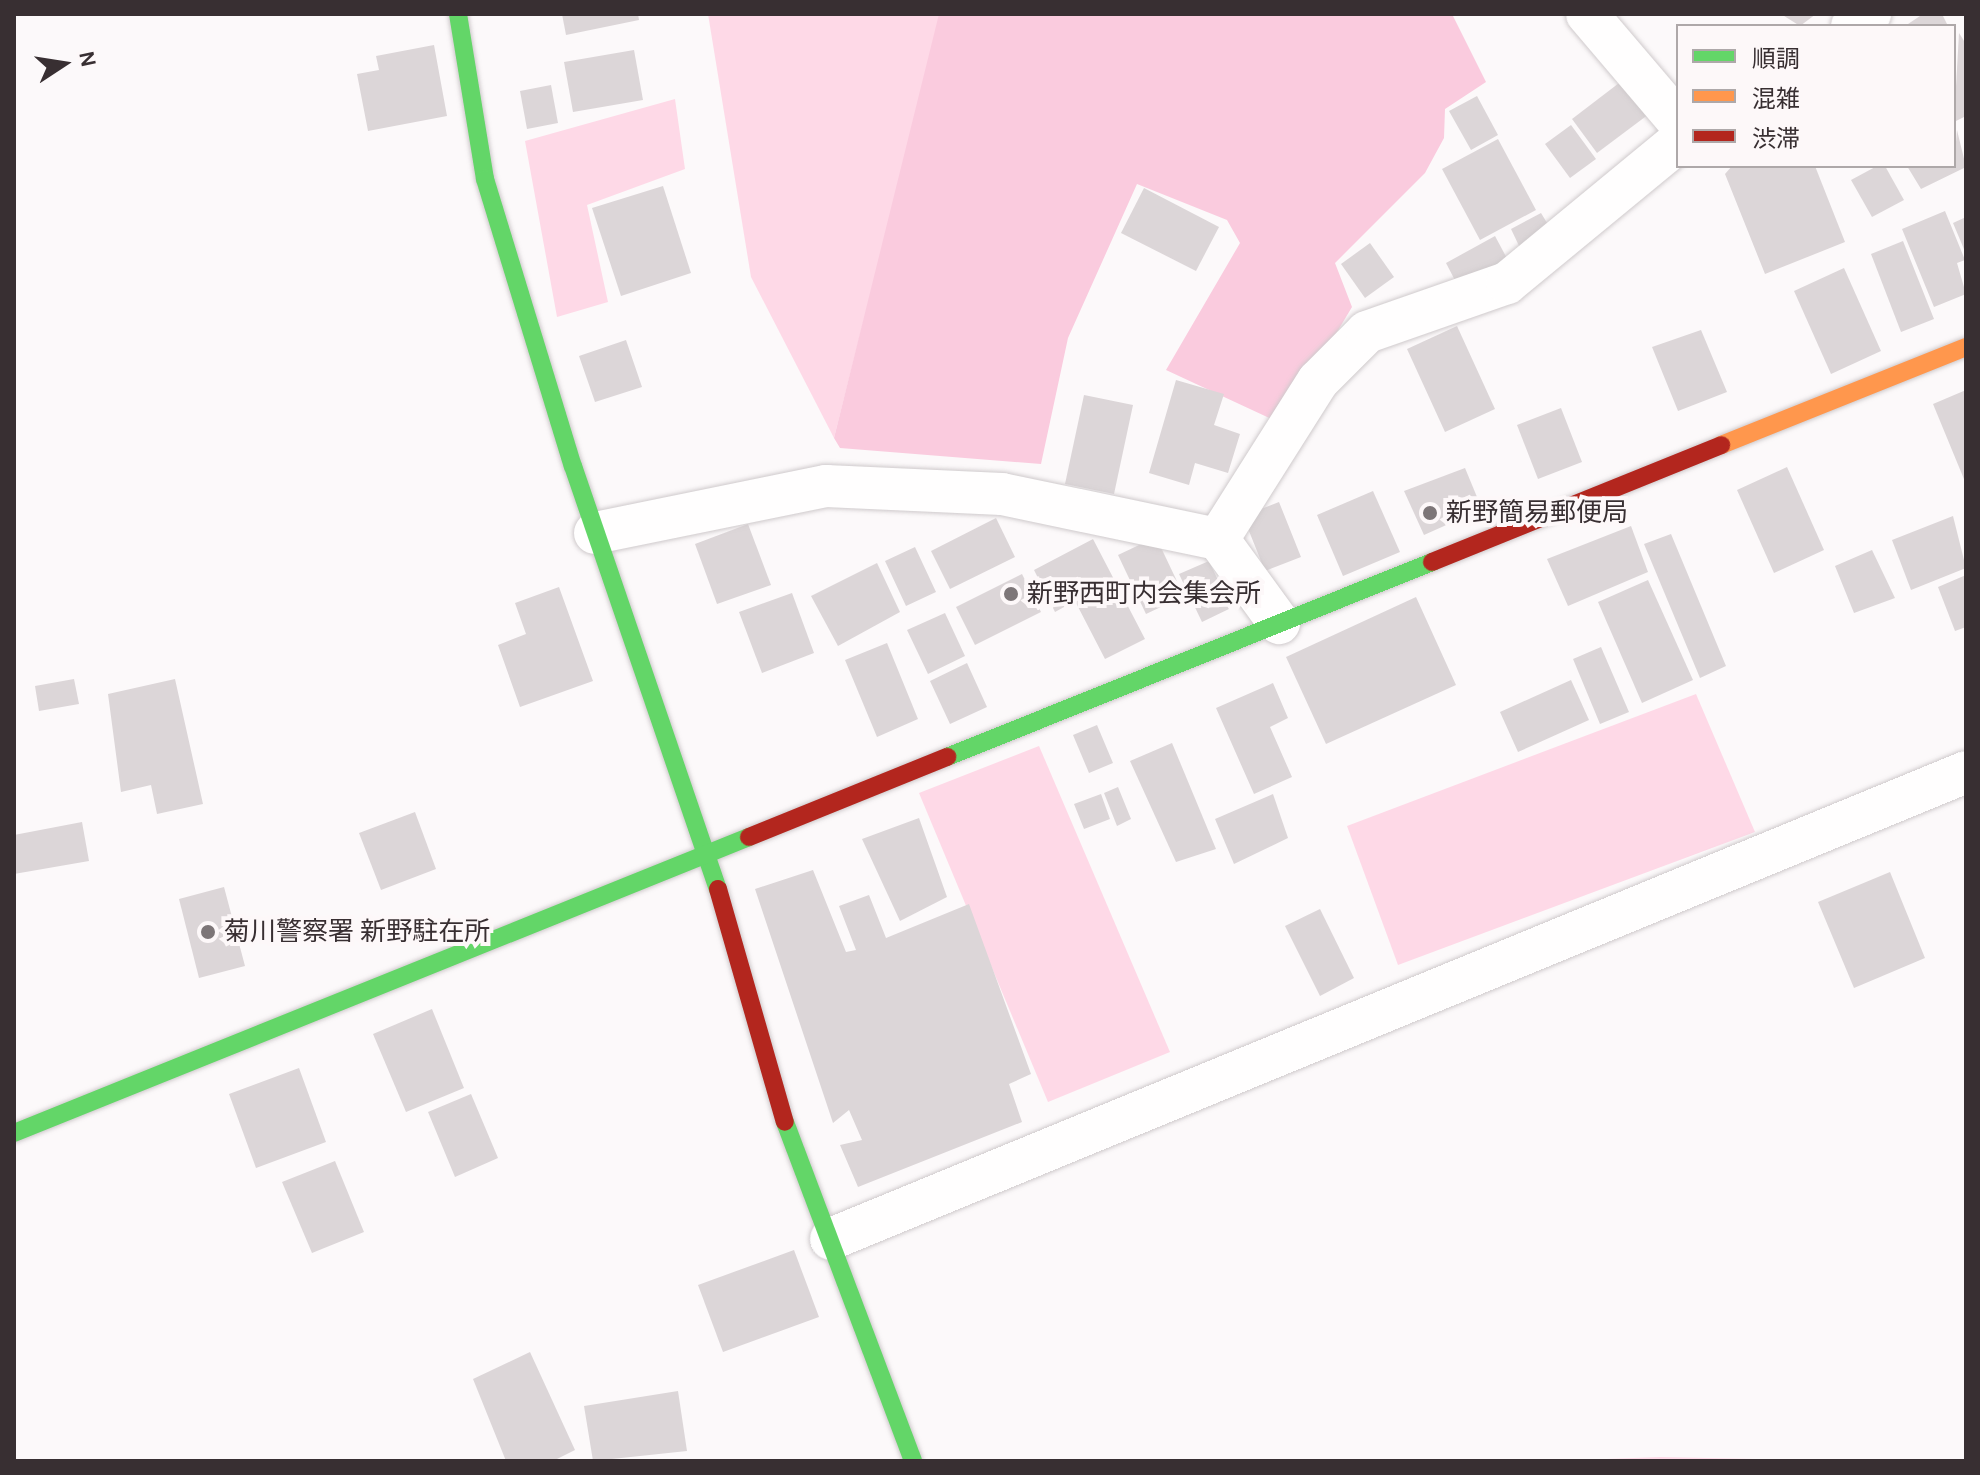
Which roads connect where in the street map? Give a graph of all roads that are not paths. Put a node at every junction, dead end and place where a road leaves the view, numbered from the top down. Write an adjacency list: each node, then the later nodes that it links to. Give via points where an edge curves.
1 (458, 14): 6 (street, via 485,179)
2 (1587, 14): 3 (street)
3 (1676, 119)
4 (1676, 144): 7 (street, via 1507,283 1367,332 1318,381)
5 (1966, 347): 8 (street)
6 (595, 533): 7 (street, via 826,486 1002,494); 10 (street)
7 (1218, 539): 8 (street)
8 (1279, 623): 10 (street)
9 (1966, 772): 12 (street)
10 (707, 852): 11 (street); 12 (street, via 782,1114)
11 (14, 1133)
12 (831, 1239): 13 (street)
13 (913, 1461)

